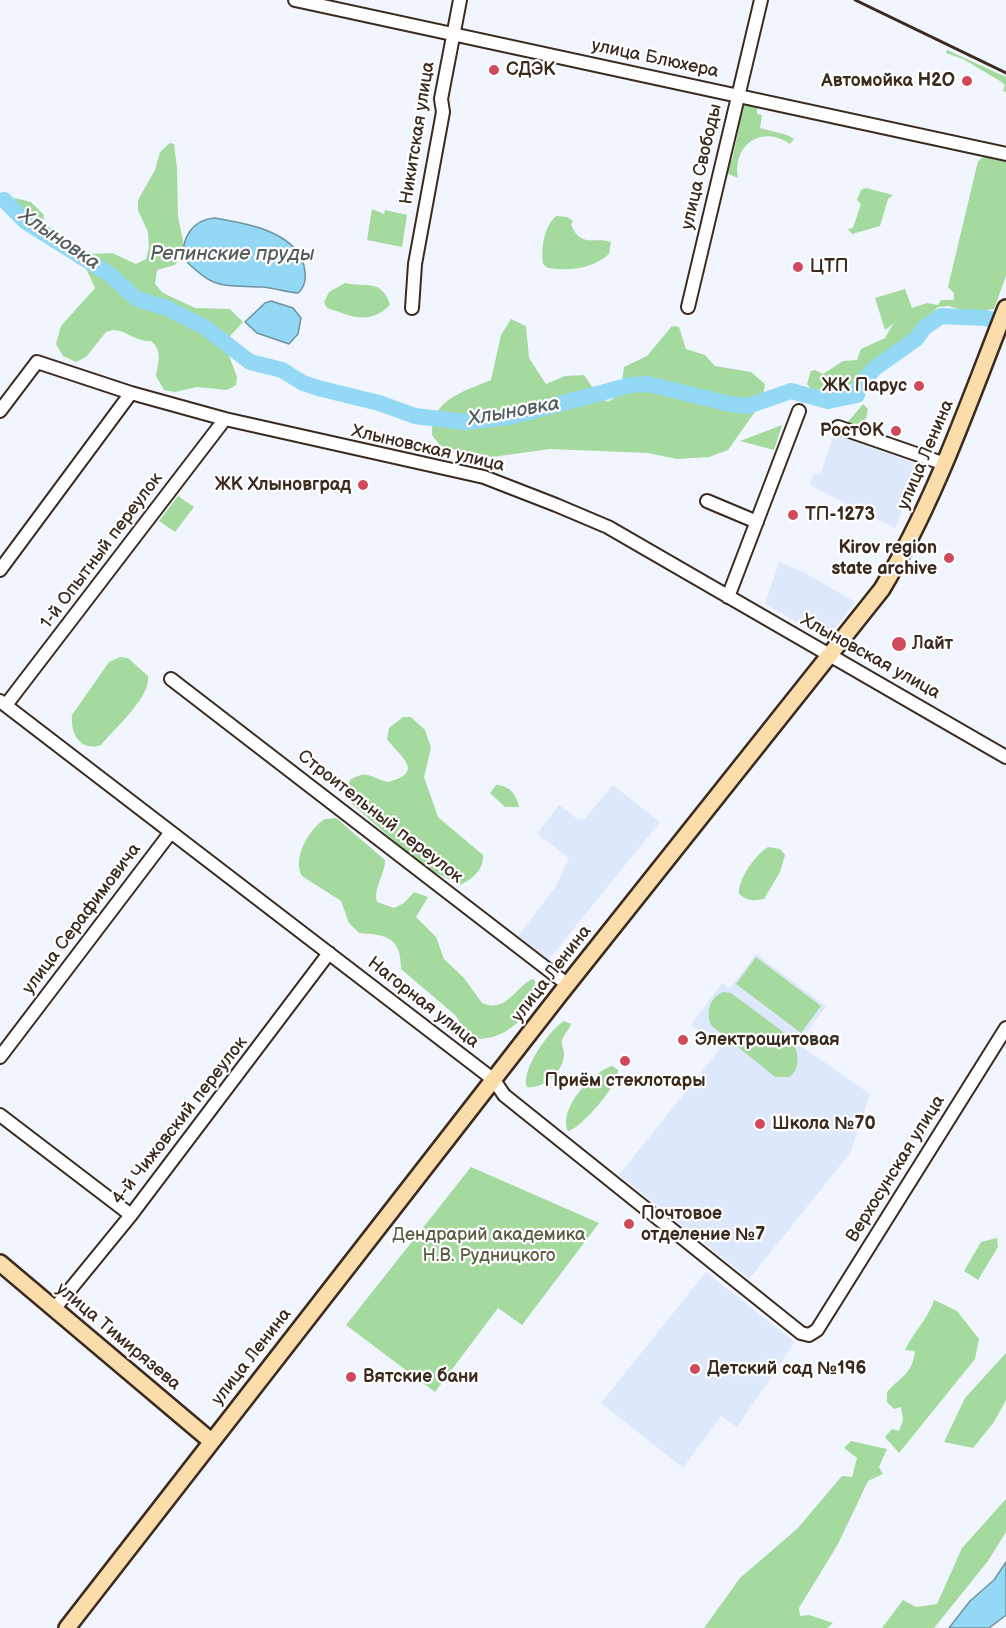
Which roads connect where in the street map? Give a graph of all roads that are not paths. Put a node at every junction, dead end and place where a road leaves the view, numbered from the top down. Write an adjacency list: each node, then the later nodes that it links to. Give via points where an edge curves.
1 (295, 0): 4 (street, улица Блюхера)
2 (460, 0): 4 (street, Никитская улица)
3 (761, 0): 5 (street, улица Свободы)
4 (453, 34): 5 (street, улица Блюхера); 8 (street, Никитская улица, via 415,264)
5 (736, 95): 6 (street, улица Блюхера); 7 (street, улица Свободы)
6 (1006, 154)
7 (688, 307)
8 (412, 308)
9 (1006, 308): 15 (main road, улица Ленина)
10 (131, 393): 11 (street, Хлыновская улица, via 37,362); 13 (street, Хлыновская улица); 18 (street)
11 (0, 411)
12 (799, 411): 17 (street)
13 (225, 419): 19 (street, Хлыновская улица, via 484,477 608,527); 22 (street, 1-й Опытный переулок)
14 (838, 427): 15 (street)
15 (945, 464): 20 (main road, улица Ленина, via 904,553)
16 (707, 501): 17 (street)
17 (757, 522): 19 (street)
18 (0, 570)
19 (728, 597): 20 (street, Хлыновская улица)
20 (831, 656): 23 (street, Хлыновская улица); 26 (main road, улица Ленина)
21 (171, 679): 26 (street, Строительный переулок)
22 (3, 703): 24 (street, Нагорная улица)
23 (1006, 757)
24 (171, 832): 25 (street, Нагорная улица); 28 (street, улица Серафимовича)
25 (329, 953): 29 (street, Нагорная улица); 31 (street, 4-й Чижовский переулок)
26 (568, 985): 29 (main road, улица Ленина)
27 (1006, 1028): 34 (street, Верхосунская улица)
28 (0, 1057)
29 (494, 1080): 34 (street, Нагорная улица, via 504,1095 801,1333 809,1335); 35 (main road, улица Ленина)
30 (0, 1115): 31 (street)
31 (131, 1215): 33 (street, 4-й Чижовский переулок)
32 (0, 1263): 33 (main road, улица Тимирязева)
33 (55, 1308): 35 (main road, улица Тимирязева)
34 (817, 1330)
35 (211, 1441): 36 (main road, улица Ленина)
36 (67, 1628)

